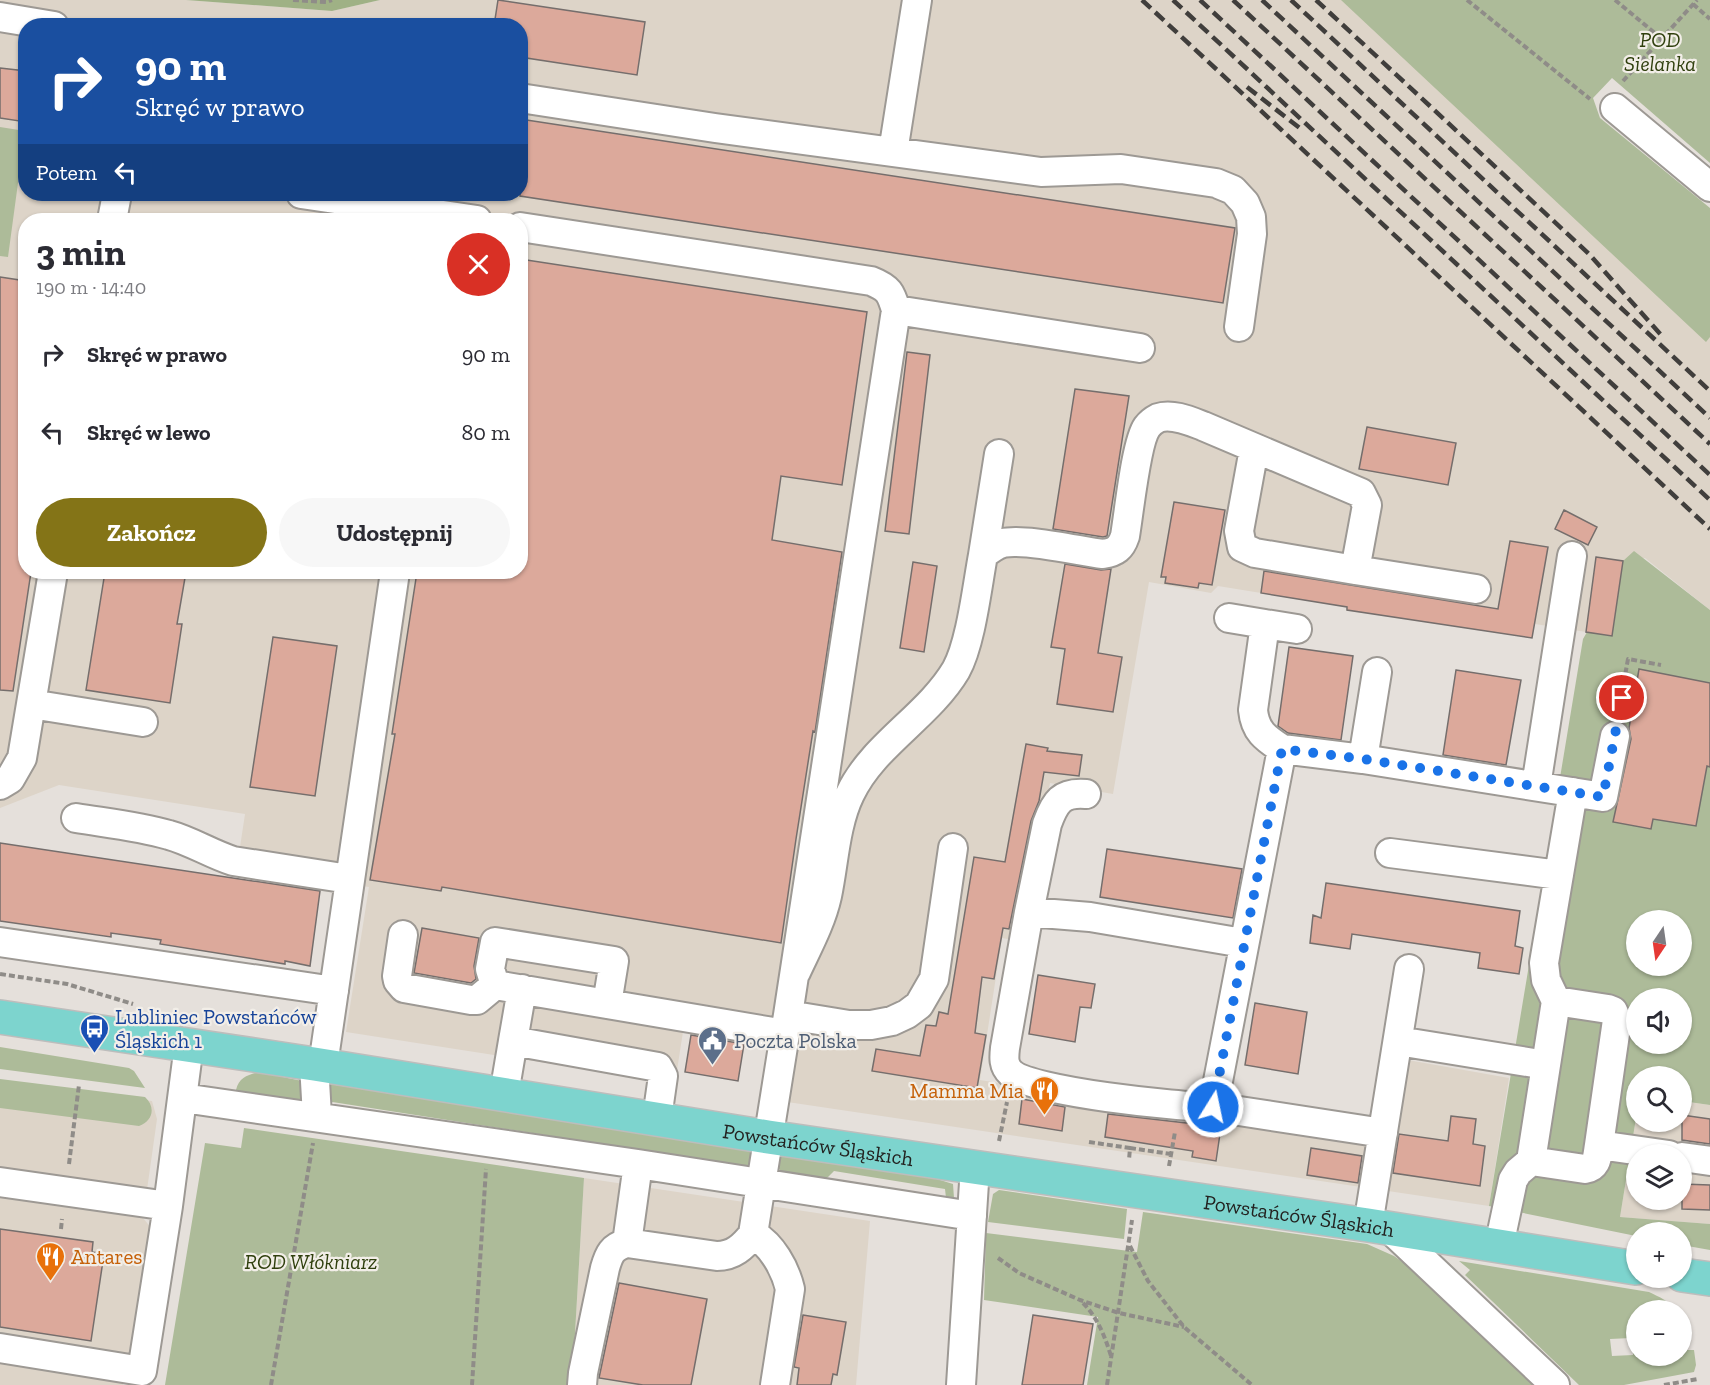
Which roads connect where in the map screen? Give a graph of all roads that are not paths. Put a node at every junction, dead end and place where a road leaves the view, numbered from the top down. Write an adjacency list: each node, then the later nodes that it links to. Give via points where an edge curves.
1 (917, 0): 6 (street)
2 (0, 17): 3 (street)
3 (18, 20)
4 (528, 99): 6 (street)
5 (1616, 108): 7 (street)
6 (893, 152): 12 (street, via 1041,172 1121,169 1196,179 1233,190 1245,203 1252,234)
7 (1710, 188)
8 (344, 201): 9 (street)
9 (418, 213)
10 (528, 228): 11 (street, via 871,281 886,288)
11 (896, 310): 13 (street); 45 (street)
12 (1239, 327)
13 (1140, 348)
14 (1254, 449): 16 (street, via 1189,421 1158,418 1146,428 1142,438 1125,536 1114,552 1103,554 1019,541 993,547); 18 (street, via 1361,493 1367,505); 18 (street, via 1239,531 1242,547 1255,553)
15 (999, 454): 16 (street)
16 (983, 555): 45 (street, via 965,649 956,670 936,697 858,779 849,797 823,911)
17 (1572, 556): 32 (street)
18 (1355, 570): 21 (street)
19 (52, 579): 26 (street)
20 (394, 579): 39 (street)
21 (1476, 589)
22 (1229, 618): 23 (street)
23 (1265, 624): 24 (street); 29 (street, via 1254,720 1265,739)
24 (1297, 629)
25 (1377, 672): 30 (street)
26 (31, 704): 27 (street); 31 (street, via 22,758 10,779)
27 (143, 722)
28 (1615, 736): 33 (street, via 1603,797)
29 (1282, 749): 30 (street); 43 (street)
30 (1363, 759): 32 (street)
31 (0, 785)
32 (1536, 786): 33 (street)
33 (1573, 792): 38 (street)
34 (1086, 794): 40 (street, via 1064,796 1051,813)
35 (76, 818): 39 (street, via 167,834 233,861)
36 (953, 848): 51 (street, via 934,979 919,1005 892,1021 871,1025)
37 (1390, 853): 38 (street)
38 (1559, 875): 48 (street, via 1543,970)
39 (349, 879): 47 (street)
40 (1029, 912): 43 (street, via 1090,916); 59 (street, via 1005,1047 1006,1068 1012,1075 1044,1086 1179,1106)
41 (403, 935): 46 (street, via 397,976 404,988 477,1000)
42 (0, 942): 47 (street)
43 (1243, 943): 59 (street)
44 (1409, 969): 53 (street)
45 (796, 972): 51 (street)
46 (508, 987): 49 (street); 49 (street, via 490,969 495,942 614,961); 52 (street)
47 (334, 991): 55 (street)
48 (1556, 1001): 56 (street); 64 (street, via 1608,1009 1616,1016)
49 (607, 1004): 51 (street)
50 (0, 1017): 54 (main road, Powstańców Śląskich)
51 (787, 1024): 63 (street)
52 (513, 1041): 57 (street); 61 (street, via 658,1067 663,1076)
53 (1398, 1041): 56 (street); 62 (street)
54 (189, 1045): 55 (main road, Powstańców Śląskich); 58 (street)
55 (318, 1065): 57 (main road, Powstańców Śląskich); 60 (street)
56 (1546, 1065): 67 (street)
57 (504, 1094): 61 (main road, Powstańców Śląskich)
58 (183, 1098): 60 (street); 73 (street)
59 (1213, 1107): 62 (street)
60 (318, 1116): 69 (street)
61 (657, 1118): 63 (main road, Powstańców Śląskich)
62 (1383, 1133): 75 (street)
63 (768, 1137): 70 (main road, Powstańców Śląskich); 72 (street)
64 (1599, 1145): 65 (street); 67 (street, via 1597,1161 1590,1168)
65 (1626, 1149)
66 (1692, 1158): 68 (street)
67 (1531, 1161): 78 (street, via 1513,1180)
68 (1710, 1161)
69 (638, 1164): 72 (street); 77 (street)
70 (975, 1167): 74 (street); 75 (main road, Powstańców Śląskich)
71 (0, 1182): 73 (street)
72 (761, 1182): 74 (street); 76 (street)
73 (168, 1206): 83 (street)
74 (971, 1227): 86 (street)
75 (1379, 1227): 78 (main road, Powstańców Śląskich); 87 (street)
76 (753, 1234): 77 (street, via 738,1251 727,1256); 85 (street, via 771,1248 789,1289)
77 (627, 1243): 84 (street, via 610,1252)
78 (1499, 1246): 79 (main road, Powstańców Śląskich)
79 (1626, 1266)
80 (1692, 1276): 81 (main road)
81 (1710, 1279)
82 (0, 1348): 83 (street)
83 (139, 1378)
84 (582, 1385)
85 (775, 1385)
86 (961, 1385)
87 (1555, 1385)

